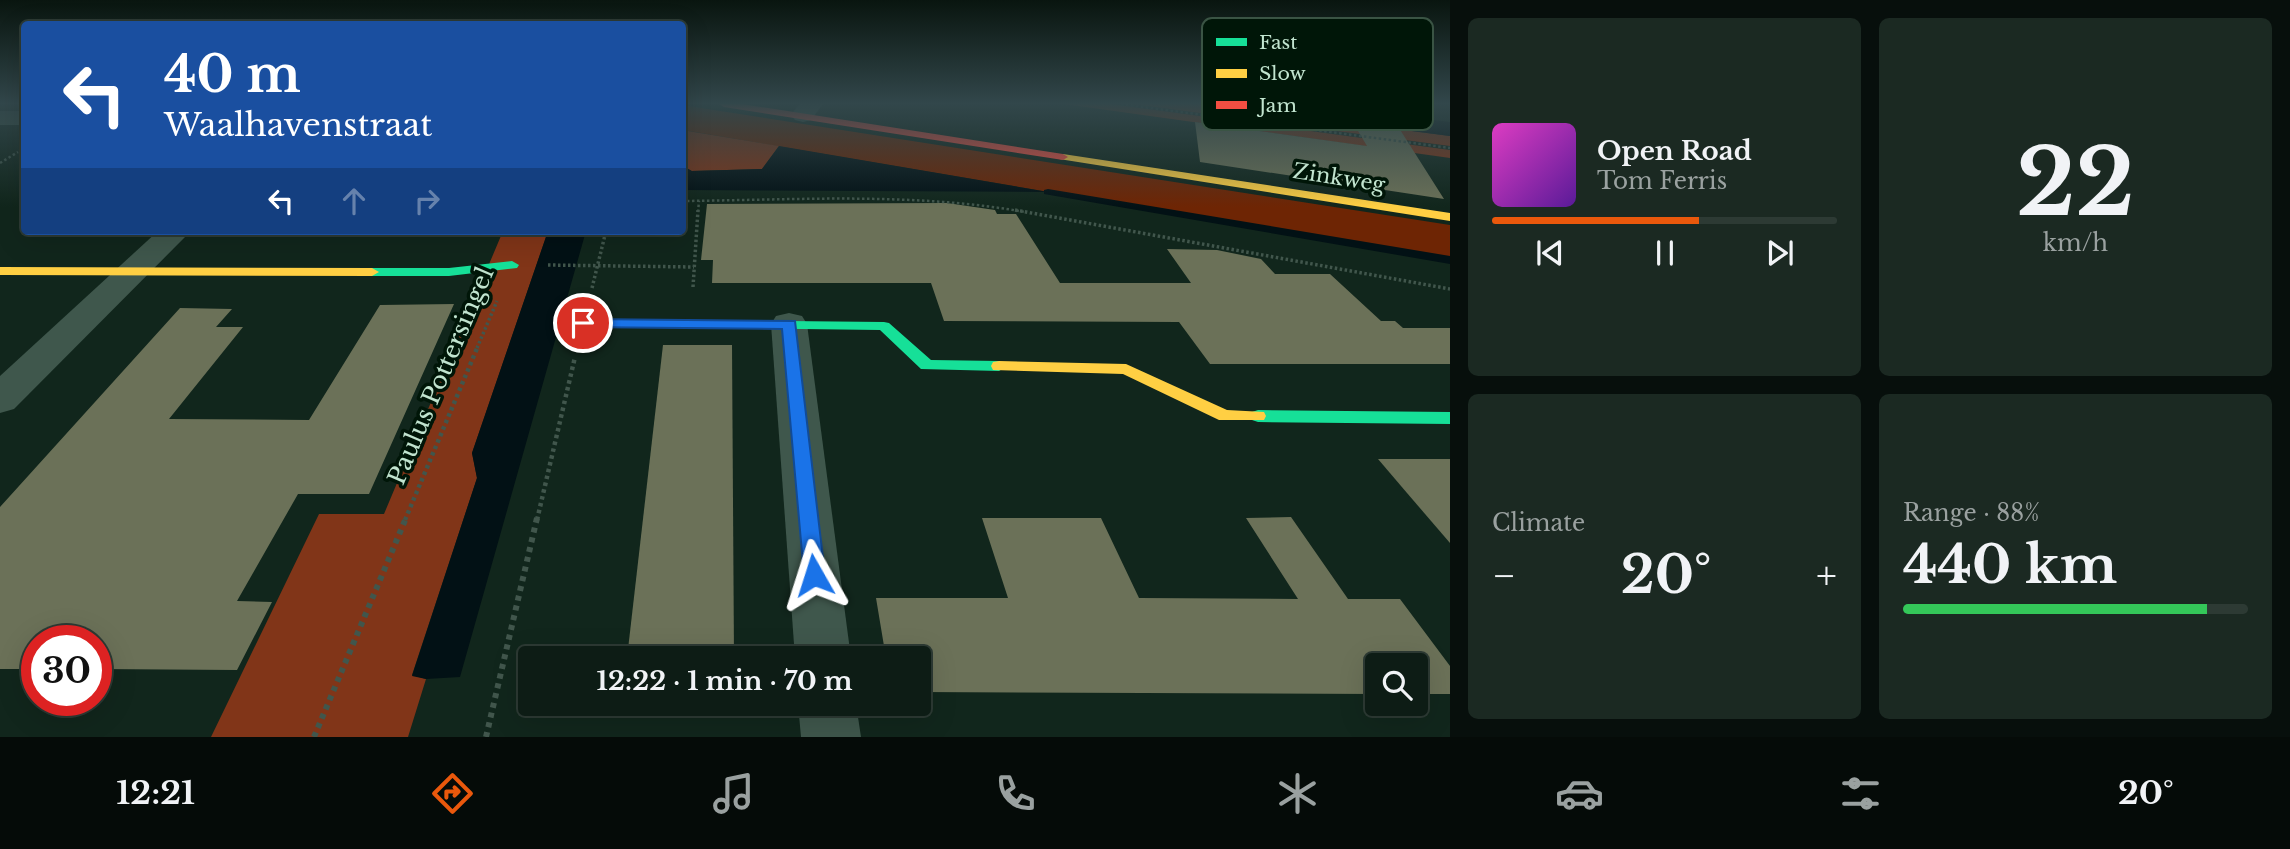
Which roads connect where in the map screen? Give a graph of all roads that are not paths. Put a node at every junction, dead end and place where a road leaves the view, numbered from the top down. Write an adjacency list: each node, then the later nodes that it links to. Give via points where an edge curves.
1 (978, 138): 2 (street, Zinkweg)
2 (1450, 217)
3 (172, 235): 6 (street)
4 (512, 265): 6 (street, Paulus Pottersingel, via 449,272)
5 (0, 271): 6 (street, Paulus Pottersingel)
6 (134, 271): 9 (street)
7 (583, 323): 8 (street)
8 (789, 324): 10 (street, via 884,326 927,365 1126,369 1225,416); 11 (street)
9 (0, 399)
10 (1450, 418)
11 (822, 646)
12 (828, 716): 13 (street)
13 (831, 737)

